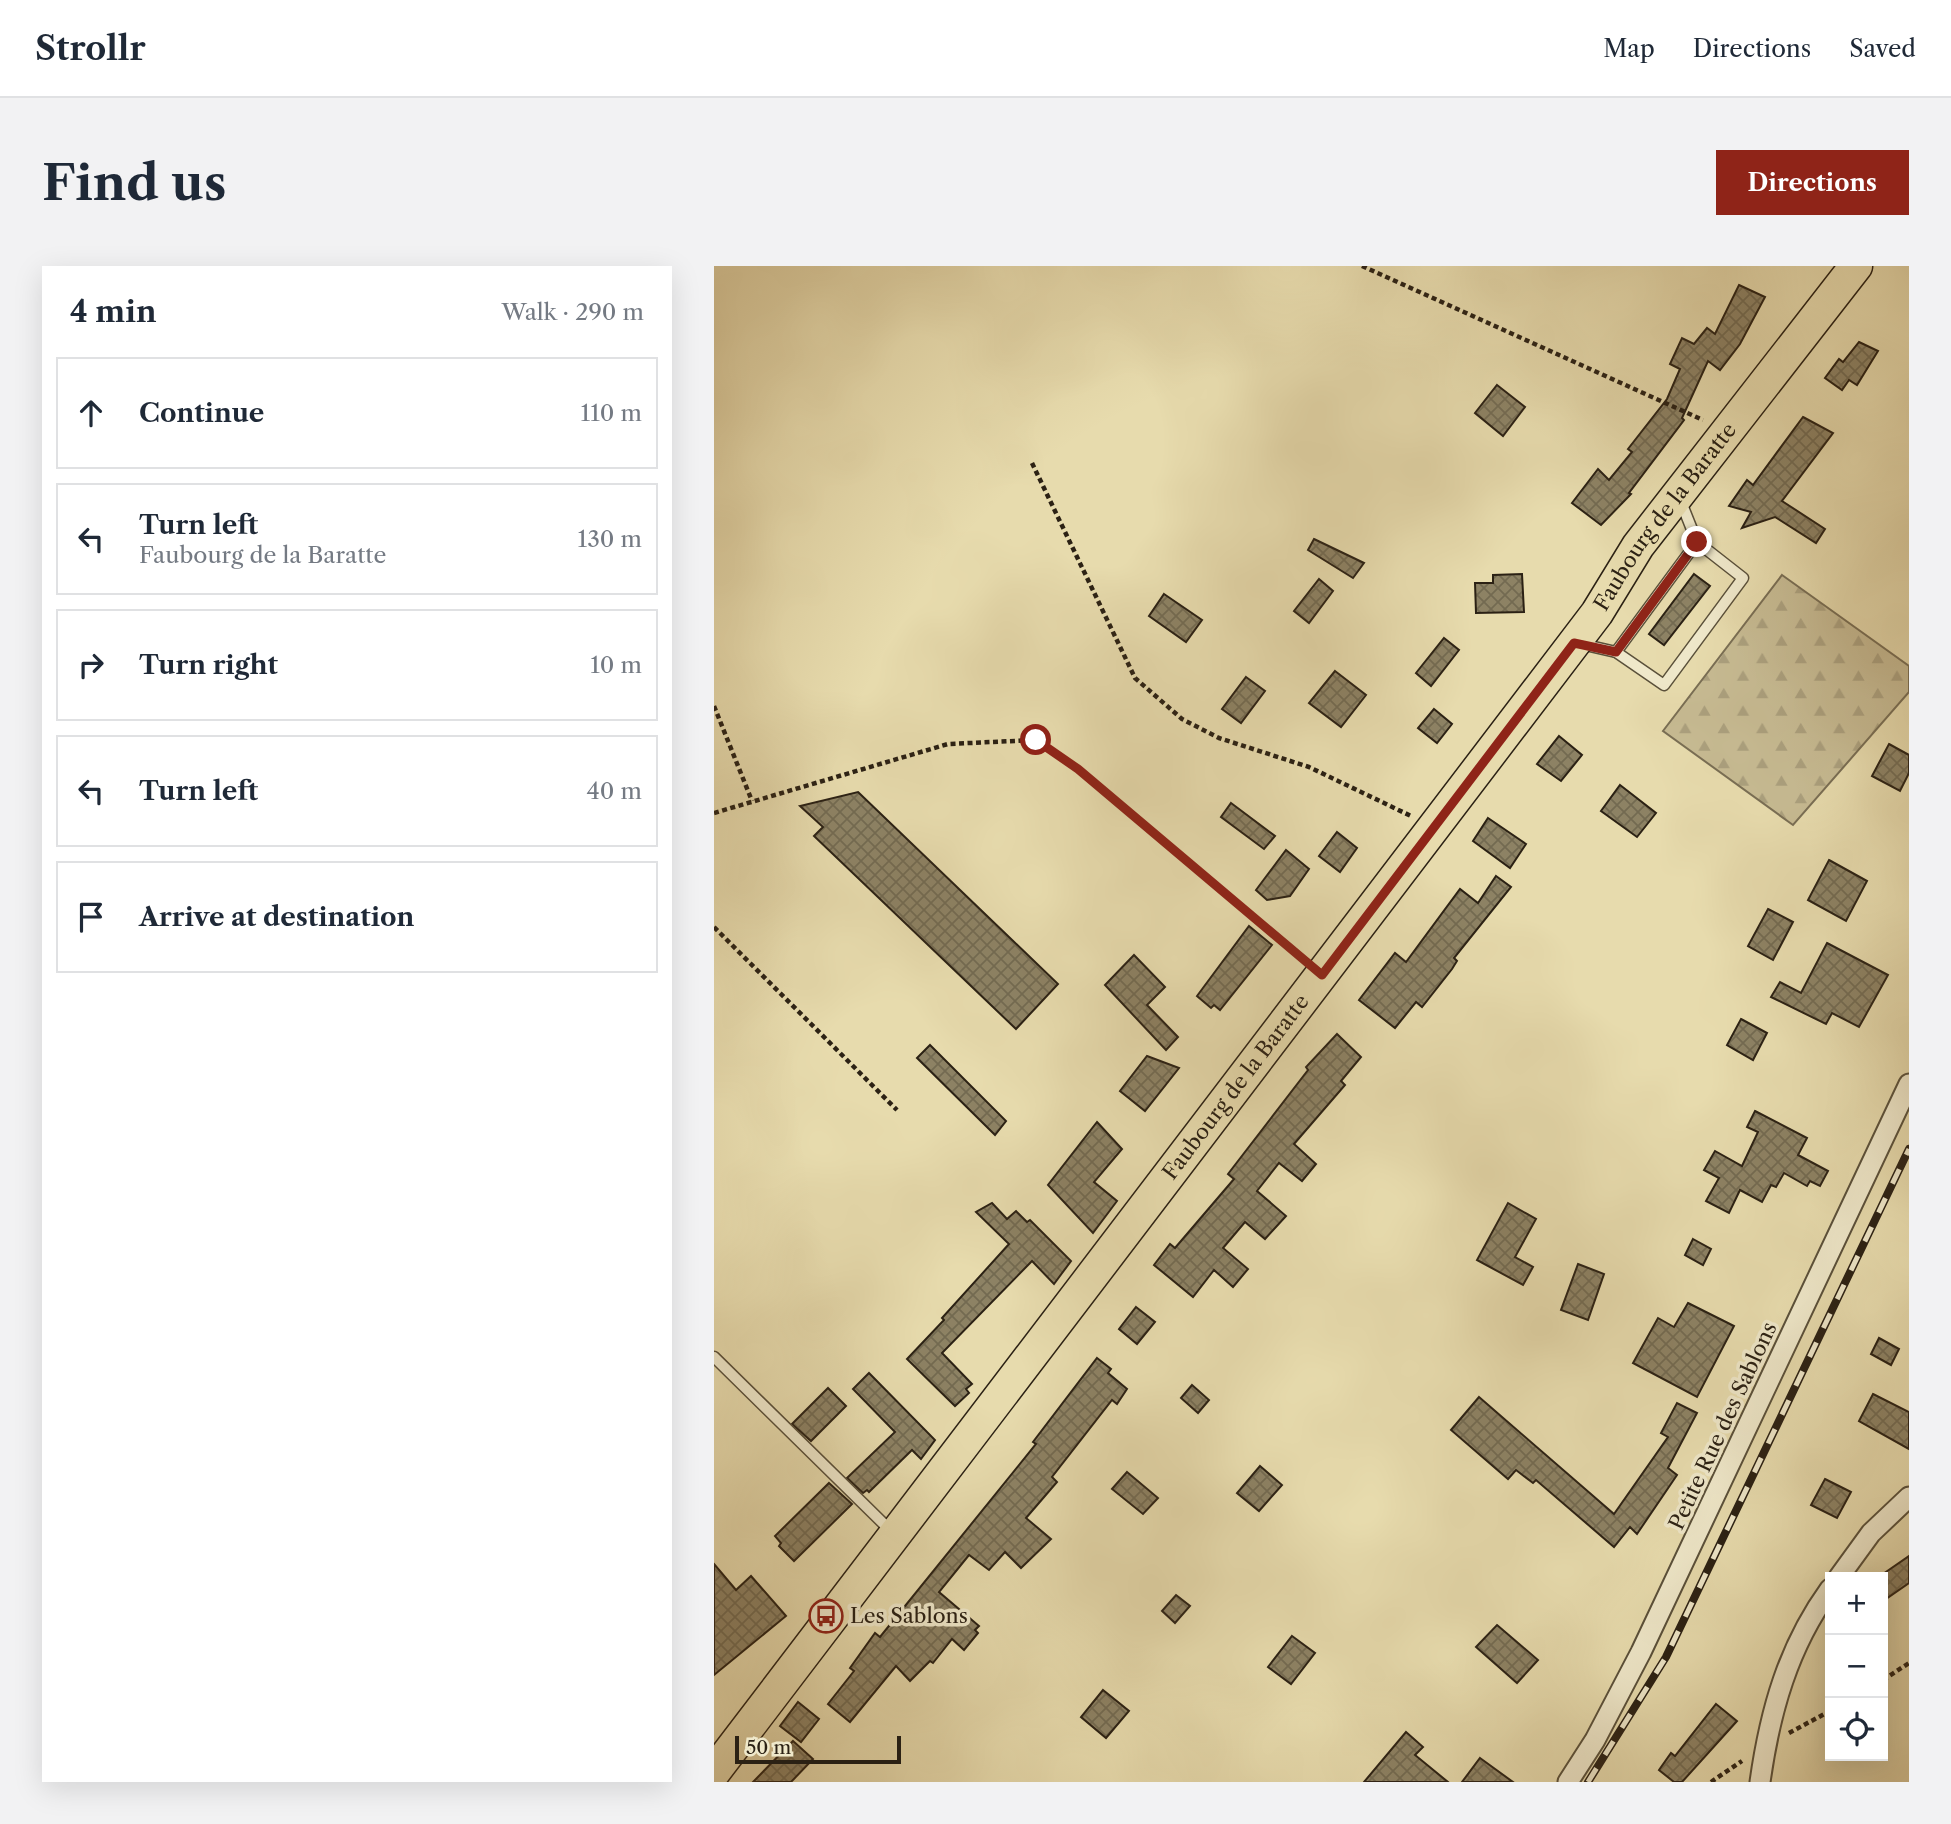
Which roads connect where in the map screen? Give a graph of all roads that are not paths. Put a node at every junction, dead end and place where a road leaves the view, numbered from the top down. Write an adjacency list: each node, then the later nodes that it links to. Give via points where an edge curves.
1 (1856, 266): 2 (main road, Faubourg de la Baratte)
2 (1678, 495): 3 (lane); 4 (main road, Faubourg de la Baratte)
3 (1697, 542): 5 (lane); 5 (lane, via 1743,578 1664,685)
4 (1574, 643): 5 (lane); 9 (main road, Faubourg de la Baratte)
5 (1616, 652)
6 (1909, 1084): 13 (street, Petite Rue des Sablons, via 1641,1652)
7 (714, 1357): 9 (lane)
8 (1909, 1497): 10 (street, via 1871,1533)
9 (895, 1534): 12 (main road, Faubourg de la Baratte)
10 (1843, 1572)
11 (1825, 1596): 14 (street, via 1807,1621 1785,1668 1768,1729)
12 (714, 1772)
13 (1568, 1782)
14 (1760, 1782)

